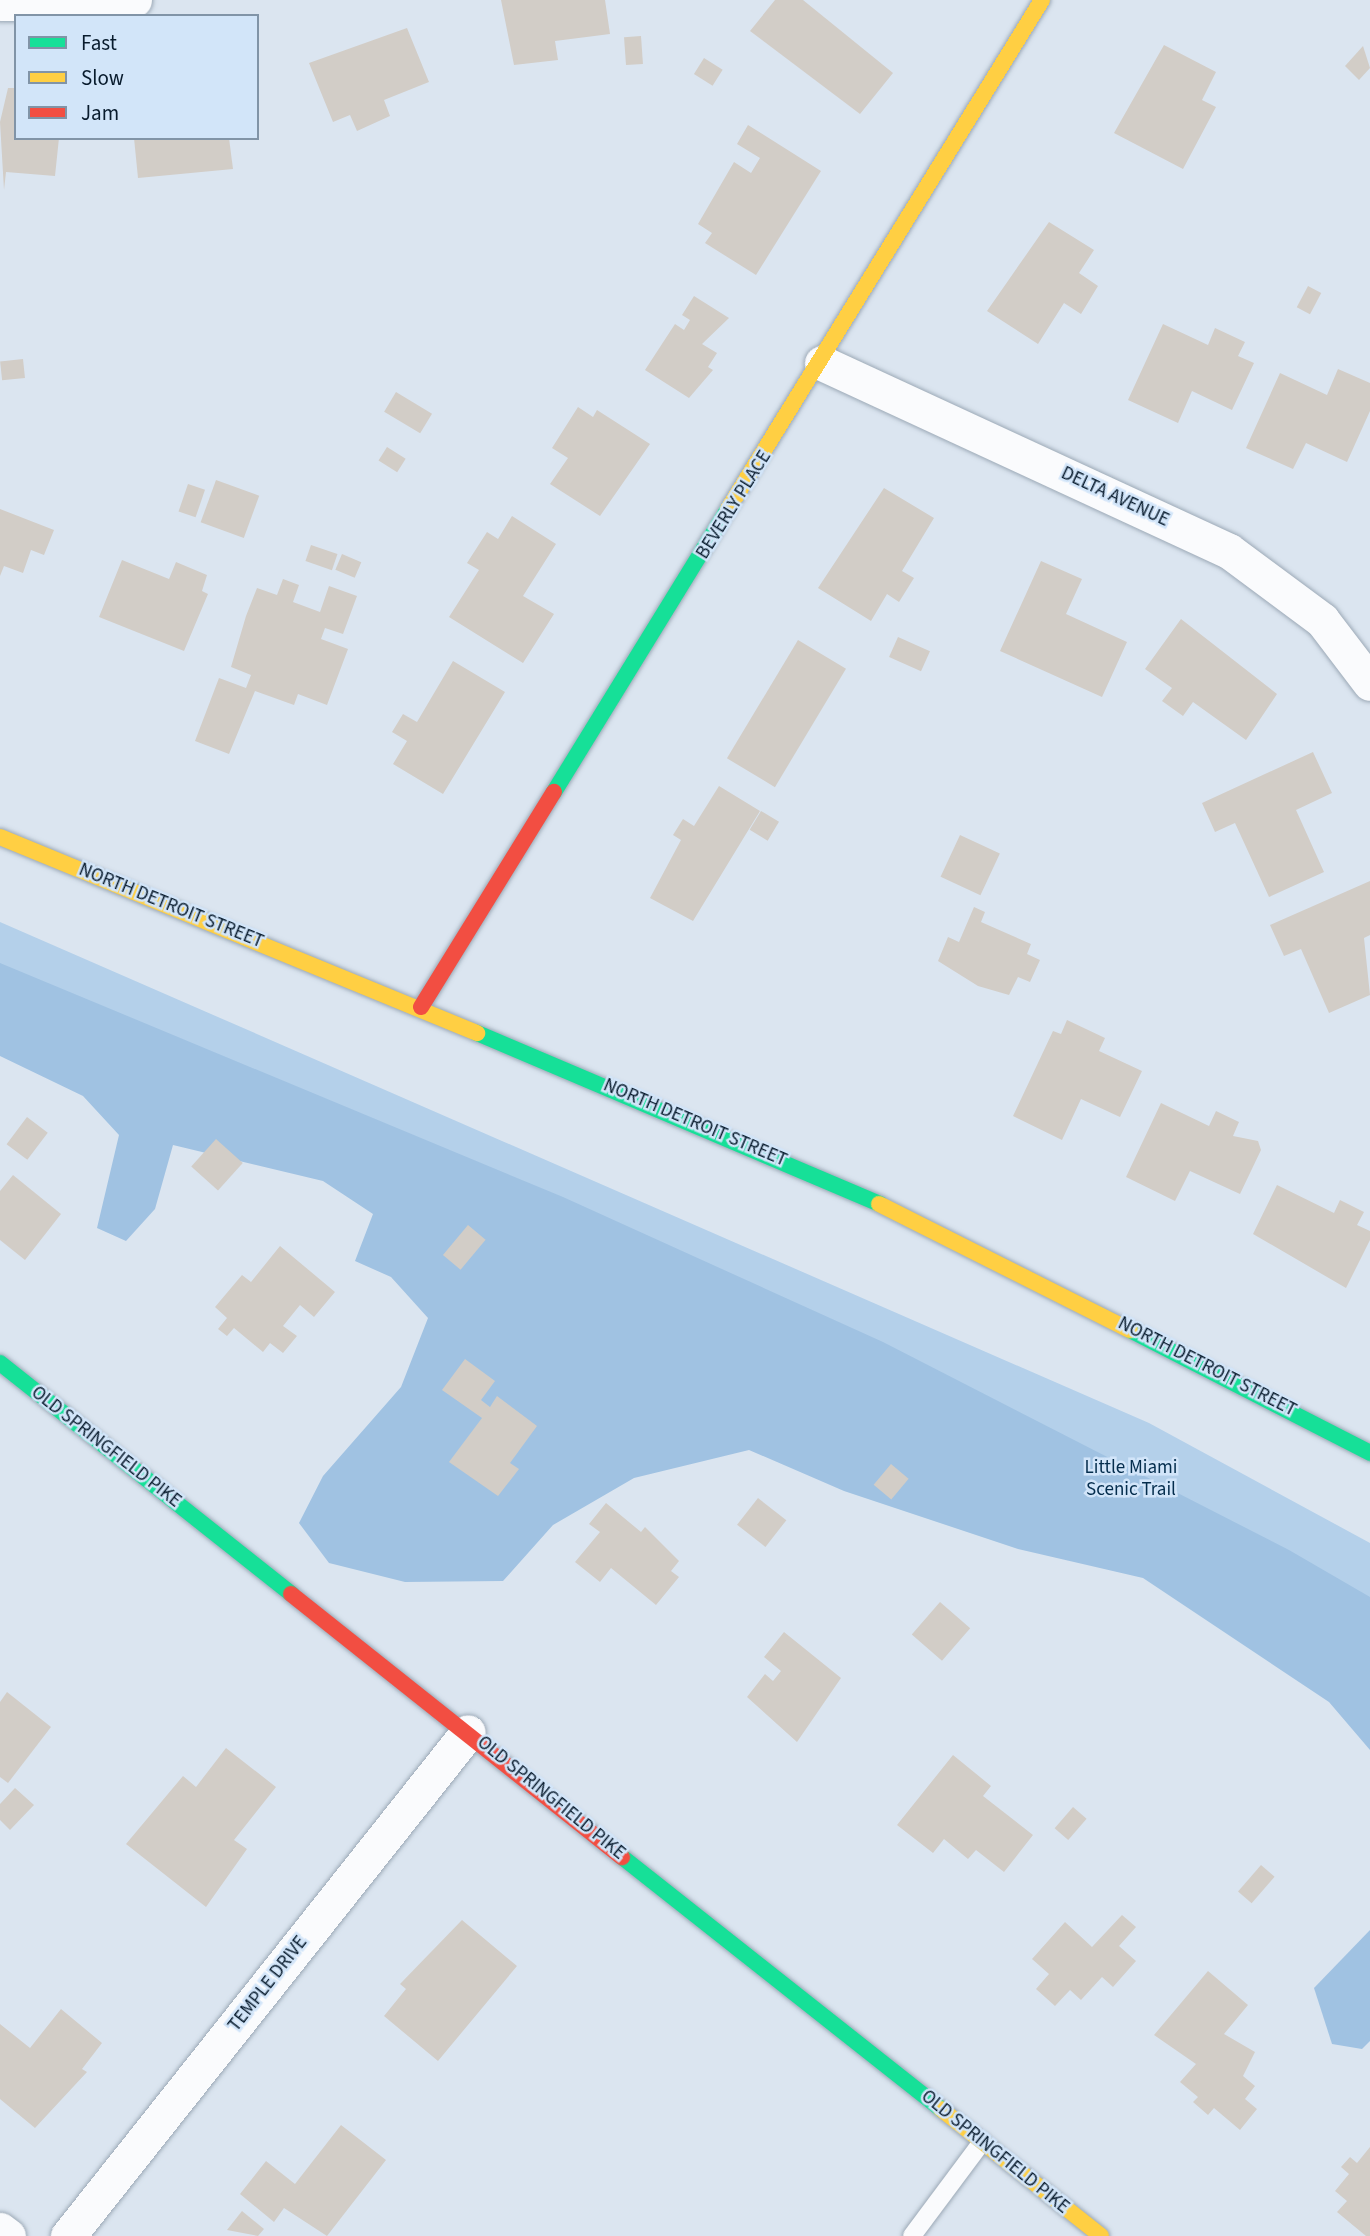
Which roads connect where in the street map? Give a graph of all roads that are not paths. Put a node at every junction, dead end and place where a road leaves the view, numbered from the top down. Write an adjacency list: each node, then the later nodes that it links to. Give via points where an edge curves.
1 (134, 0): 3 (street)
2 (1042, 0): 4 (main road, BEVERLY PLACE)
3 (0, 3)
4 (822, 363): 5 (street, DELTA AVENUE, via 1229,551 1322,620); 7 (main road, BEVERLY PLACE)
5 (1370, 683)
6 (0, 837): 7 (main road, NORTH DETROIT STREET)
7 (421, 1007): 9 (main road, NORTH DETROIT STREET, via 940,1232)
8 (0, 1363): 10 (main road, OLD SPRINGFIELD PIKE)
9 (1370, 1453)
10 (468, 1732): 11 (main road, OLD SPRINGFIELD PIKE); 14 (street, TEMPLE DRIVE)
11 (982, 2142): 15 (lane); 16 (main road, OLD SPRINGFIELD PIKE)
12 (0, 2231): 13 (street)
13 (8, 2236)
14 (68, 2236)
15 (912, 2236)
16 (1101, 2236)

